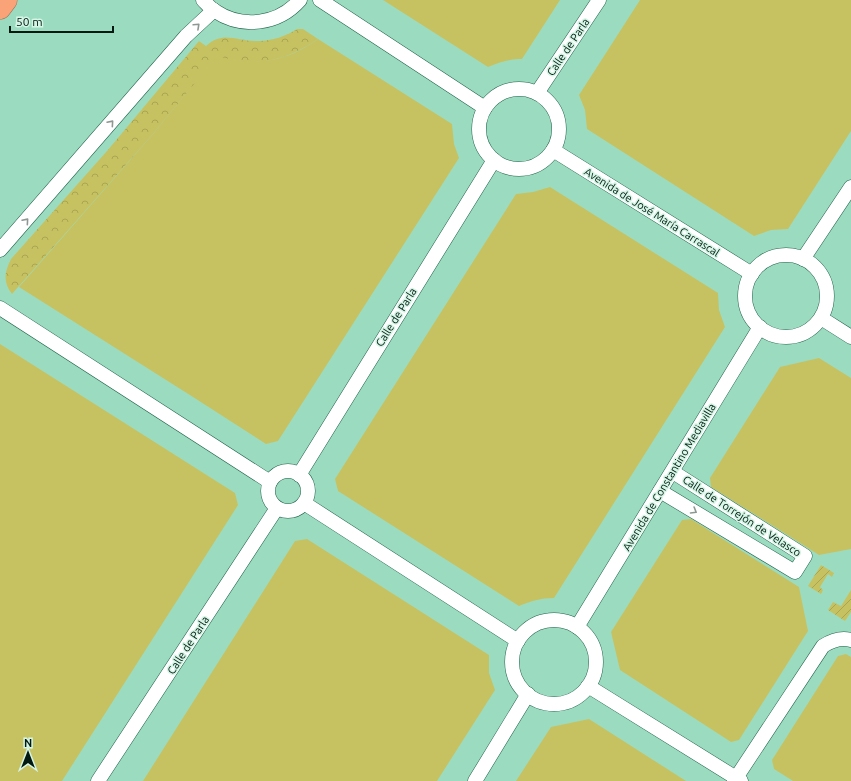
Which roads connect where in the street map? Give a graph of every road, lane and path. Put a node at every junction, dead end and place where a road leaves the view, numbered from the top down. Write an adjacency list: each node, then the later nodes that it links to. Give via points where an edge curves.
1 (6, 0): 6 (highway)
2 (203, 0): 7 (street)
3 (300, 0): 7 (street, via 293,8 275,19 254,23 233,20)
4 (320, 0): 9 (street)
5 (599, 0): 8 (street, Calle de Parla)
6 (0, 8)
7 (214, 10): 13 (street, one-way to 7, via 186,36)
8 (537, 93): 9 (street, via 514,89 502,92); 10 (street, via 548,101 559,125 558,138)
9 (485, 108): 11 (street, via 480,118 479,130 481,141)
10 (553, 150): 11 (street, via 544,160 532,166 505,166); 15 (street, Avenida de José María Carrascal)
11 (494, 160): 21 (street, Calle de Parla)
12 (851, 187): 14 (street)
13 (0, 250)
14 (803, 259): 15 (street, via 792,256 769,259 759,265); 17 (street, via 817,269 825,284 826,307)
15 (752, 274): 18 (street, via 745,296 747,308)
16 (0, 308): 22 (street)
17 (821, 318): 18 (street, via 812,328 799,335 786,337 772,334); 19 (street)
18 (760, 327): 20 (street, Avenida de Constantino Mediavilla)
19 (851, 337)
20 (673, 472): 23 (street, Avenida de Constantino Mediavilla); 23 (street, Calle de Torrejón de Velasco, one-way to 20, via 795,572 805,556)
21 (299, 475): 22 (street, via 288,471 281,472); 24 (street, via 307,486 307,498)
22 (270, 482): 25 (street, via 268,494 270,501)
23 (660, 491): 26 (street, Avenida de Constantino Mediavilla)
24 (304, 503): 25 (street, via 293,511); 28 (street)
25 (277, 508): 32 (street, Calle de Parla)
26 (577, 627): 28 (street, via 559,620 540,623 531,627); 29 (street, via 590,641 596,659 596,668)
27 (845, 640): 31 (street, via 823,646)
28 (518, 641): 30 (street, via 513,655 513,669 518,683)
29 (588, 686): 30 (street, via 574,699 565,702 546,702); 31 (street)
30 (528, 694): 33 (street)
31 (737, 780)
32 (98, 781)
33 (475, 781)

